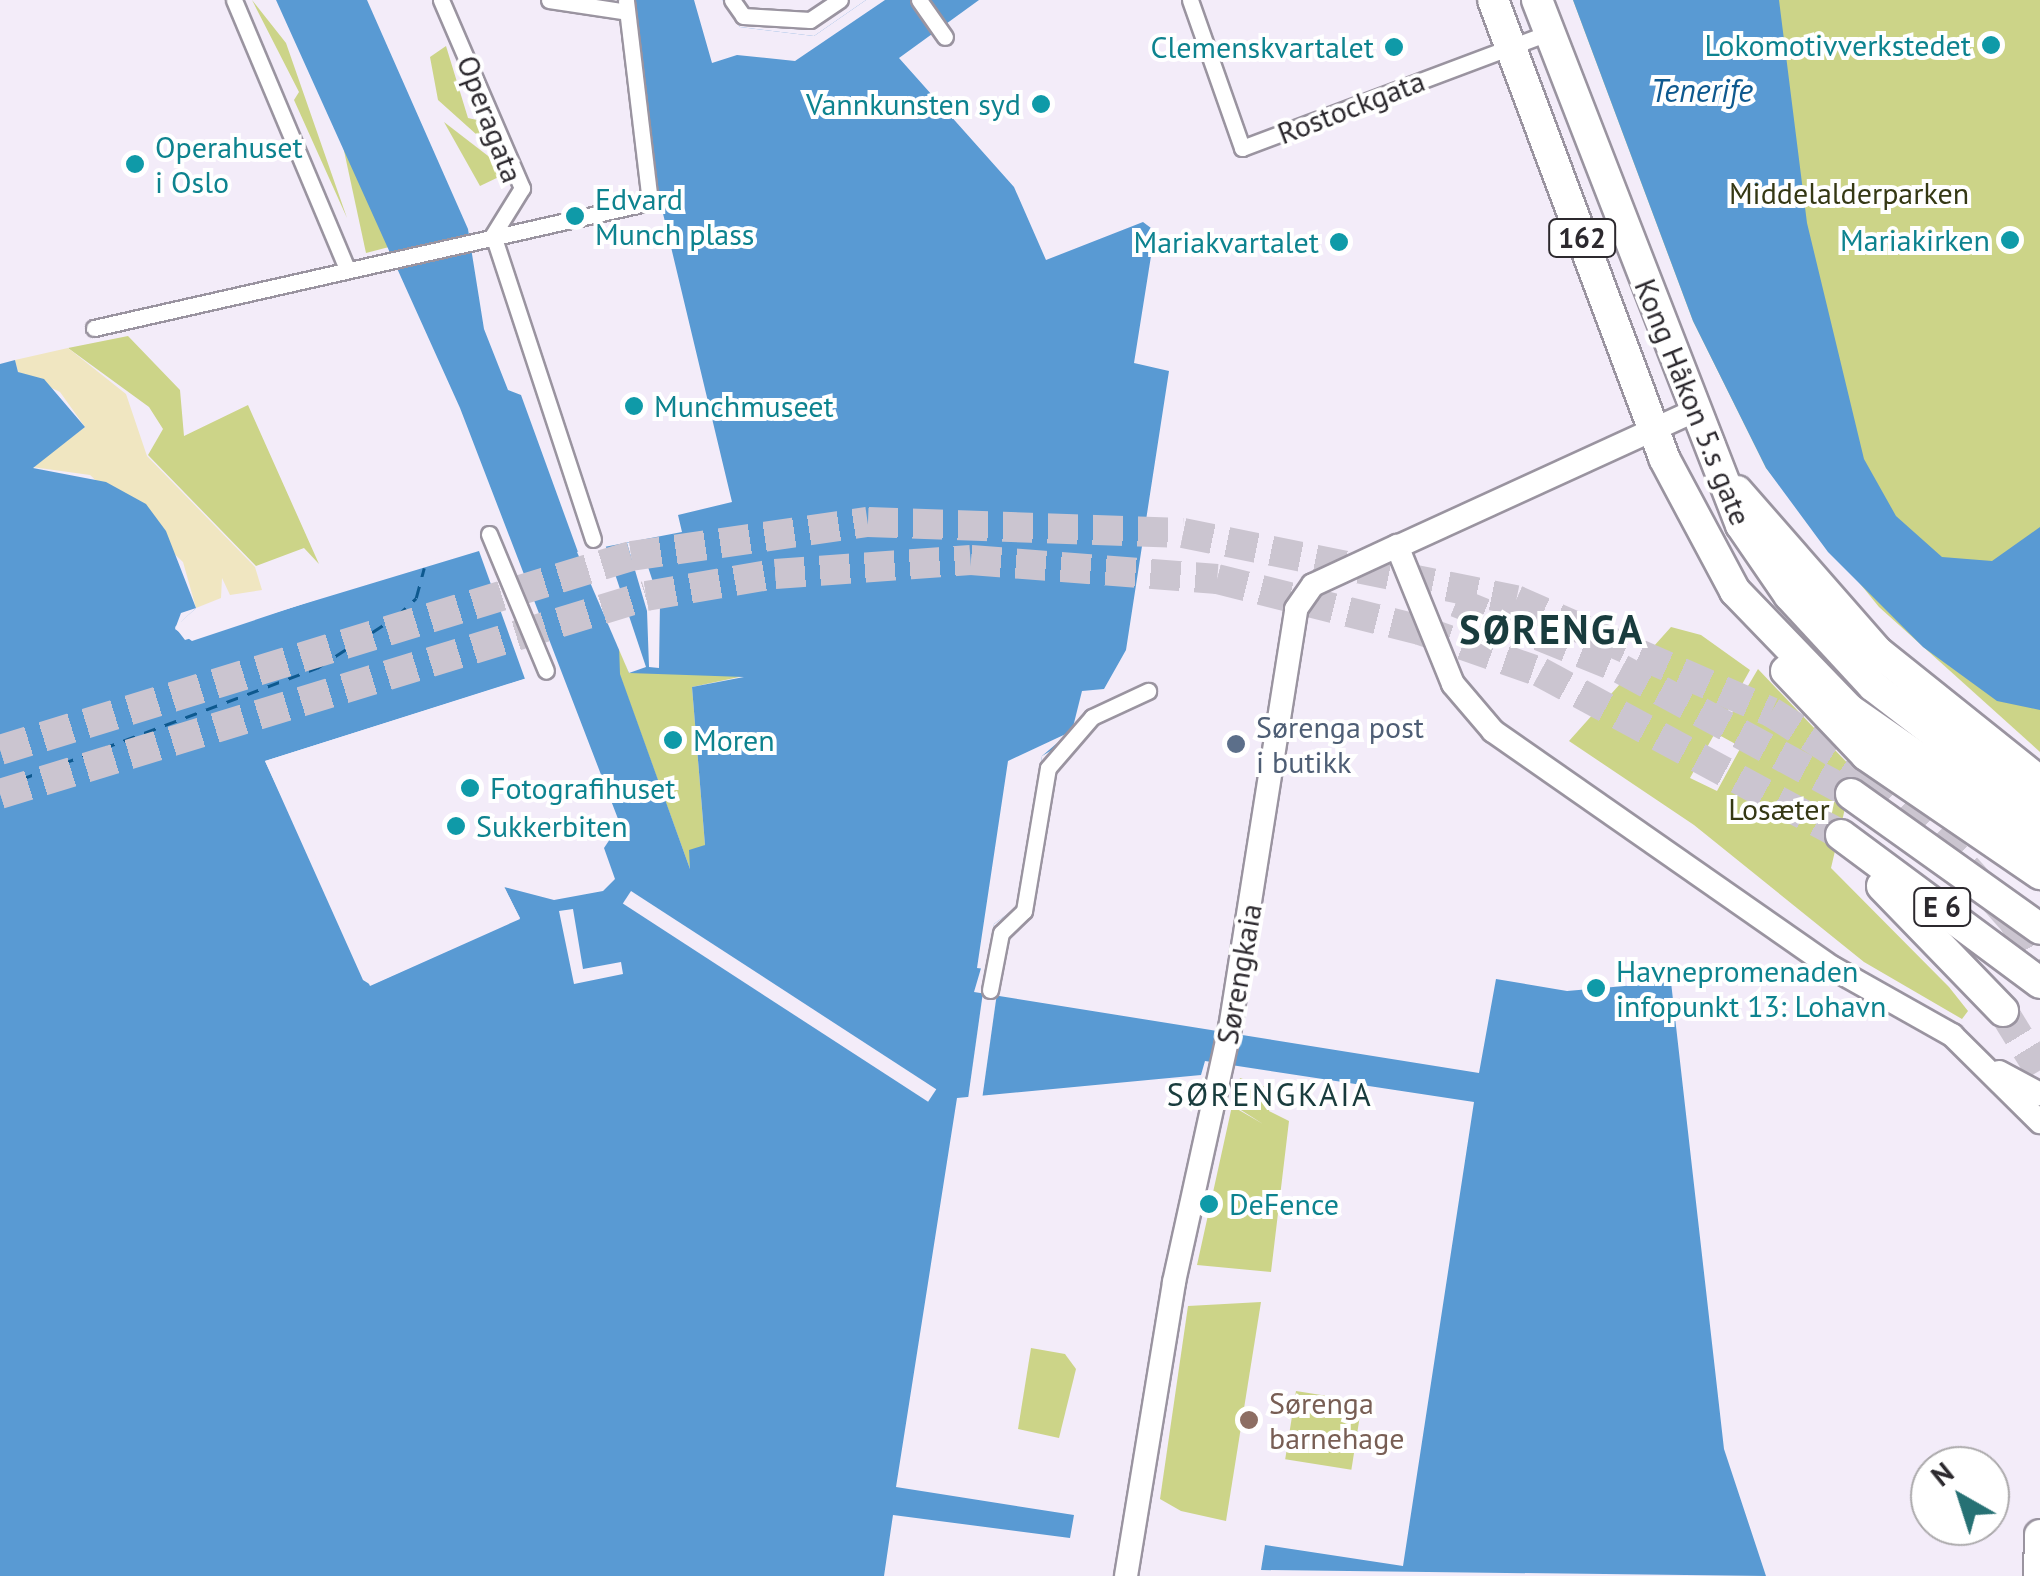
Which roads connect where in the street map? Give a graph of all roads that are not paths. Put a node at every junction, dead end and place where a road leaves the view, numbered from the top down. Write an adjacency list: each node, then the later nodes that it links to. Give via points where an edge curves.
1 (234, 0): 15 (street)
2 (441, 0): 14 (street, Operagata, via 522,188)
3 (549, 0): 10 (street)
4 (732, 0): 9 (street, via 743,16 810,20)
5 (918, 0): 12 (street)
6 (1190, 0): 13 (street, Rostockgata, via 1242,148)
7 (1493, 0): 13 (highway, Kong Håkon 5.s gate / 162)
8 (1537, 0): 11 (highway, Kong Håkon 5.s gate / 162)
9 (845, 3)
10 (626, 6): 14 (street, via 650,202)
11 (1550, 32): 13 (street, Rostockgata); 17 (highway, Kong Håkon 5.s gate / 162)
12 (945, 36)
13 (1510, 46): 18 (highway, Kong Håkon 5.s gate / 162)
14 (493, 236): 15 (street); 21 (street)
15 (347, 269): 16 (street)
16 (94, 328)
17 (1692, 412): 18 (street, Sørengkaia); 19 (highway, Kong Håkon 5.s gate / 162)
18 (1654, 429): 22 (street, Sørengkaia); 23 (highway, Kong Håkon 5.s gate / 162, via 1701,536)
19 (1714, 464): 26 (highway, 162, via 1878,652); 28 (highway, Kong Håkon 5.s gate / 162, via 1756,550 1848,662 1920,728)
20 (488, 534): 24 (street)
21 (593, 538)
22 (1396, 547): 35 (street, via 1453,684 1493,731); 39 (street, Sørengkaia, via 1300,599 1230,1028 1174,1282)
23 (1752, 616): 29 (highway, Kong Håkon 5.s gate / 162, via 1880,734); 30 (highway, 162, via 1836,730)
24 (546, 672)
25 (1148, 692): 33 (street, via 1092,717 1048,768 1024,910 1001,933)
26 (2040, 782)
27 (1851, 794): 31 (highway, E 6)
28 (2040, 814)
29 (2040, 842)
30 (2040, 874)
31 (2040, 929)
32 (2040, 983): 34 (highway, E 6, via 1838,843 1916,914)
33 (990, 990)
34 (2003, 1011)
35 (1986, 1065): 36 (street); 37 (street)
36 (2040, 1094)
37 (2040, 1122)
38 (2040, 1536): 40 (highway)
39 (1126, 1576)
40 (2039, 1576)

